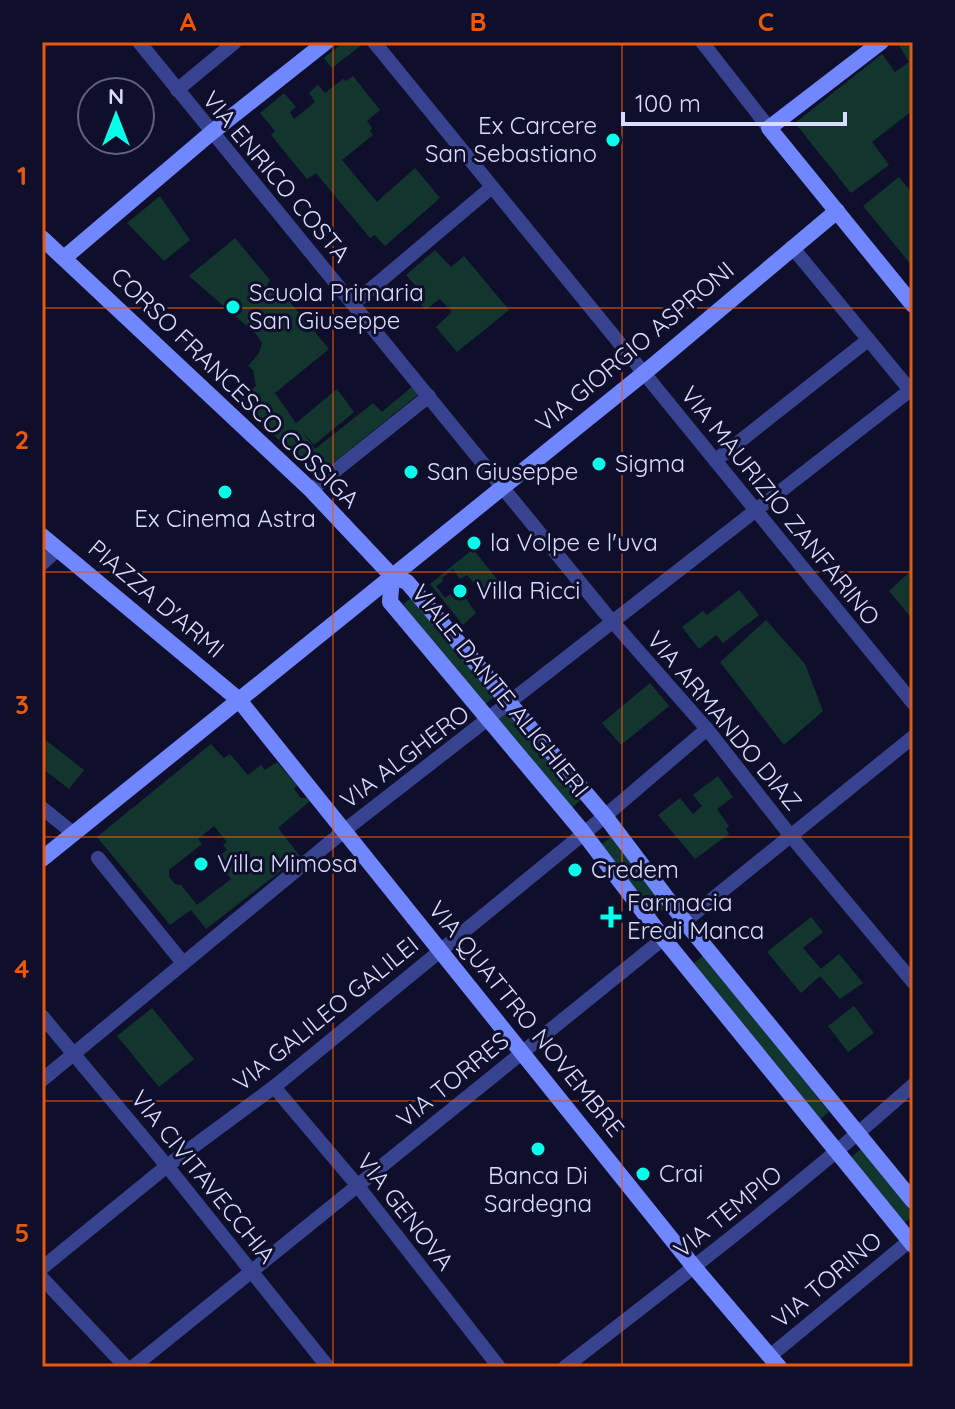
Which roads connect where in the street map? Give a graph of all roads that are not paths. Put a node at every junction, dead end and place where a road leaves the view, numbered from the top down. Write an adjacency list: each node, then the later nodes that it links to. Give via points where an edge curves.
1 (139, 42): 7 (street, VIA ENRICO COSTA)
2 (235, 42): 7 (street)
3 (326, 42): 9 (main road)
4 (374, 42): 10 (street, VIA MAURIZIO ZANFARINO)
5 (702, 42): 8 (street)
6 (881, 42): 8 (main road)
7 (177, 90): 9 (street, VIA ENRICO COSTA)
8 (769, 128): 11 (main road)
9 (211, 133): 14 (main road); 15 (street, VIA ENRICO COSTA)
10 (492, 187): 15 (street); 18 (street, VIA MAURIZIO ZANFARINO)
11 (837, 211): 13 (main road, VIA GIORGIO ASPRONI); 16 (main road)
12 (42, 238): 14 (main road, CORSO FRANCESCO COSSIGA)
13 (792, 247): 17 (street); 18 (main road, VIA GIORGIO ASPRONI)
14 (64, 258): 23 (main road, CORSO FRANCESCO COSSIGA)
15 (353, 304): 20 (street, VIA ENRICO COSTA)
16 (913, 305)
17 (868, 340): 19 (street); 21 (street)
18 (643, 374): 21 (street, VIA MAURIZIO ZANFARINO); 22 (main road, VIA GIORGIO ASPRONI)
19 (912, 389): 24 (street, VIA ALGHERO)
20 (429, 396): 22 (street, VIA ENRICO COSTA); 23 (street)
21 (716, 460): 24 (street, VIA MAURIZIO ZANFARINO)
22 (502, 487): 28 (main road, VIA GIORGIO ASPRONI); 29 (street, VIA ARMANDO DIAZ)
23 (311, 490): 28 (main road, CORSO FRANCESCO COSSIGA)
24 (756, 510): 29 (street, VIA ALGHERO); 32 (street, VIA MAURIZIO ZANFARINO)
25 (42, 536): 26 (main road, PIAZZA D'ARMI)
26 (58, 549): 27 (street); 30 (main road, PIAZZA D'ARMI)
27 (42, 564)
28 (392, 576): 30 (main road, VIA GIORGIO ASPRONI); 31 (main road, VIALE DANTE ALIGHIERI, via 407,582); 33 (main road, VIALE DANTE ALIGHIERI, via 390,602)
29 (612, 621): 31 (street, VIA ALGHERO); 34 (street, VIA ARMANDO DIAZ)
30 (239, 700): 38 (main road, VIA QUATTRO NOVEMBRE); 39 (main road, VIA GIORGIO ASPRONI)
31 (509, 703): 33 (street, VIA ALGHERO); 37 (main road, VIALE DANTE ALIGHIERI)
32 (913, 703)
33 (488, 721): 38 (street, VIA ALGHERO); 40 (main road, VIALE DANTE ALIGHIERI)
34 (707, 729): 37 (street, VIA GALILEO GALILEI); 41 (street, VIA ARMANDO DIAZ)
35 (913, 737): 41 (street, VIA TORRES)
36 (42, 808): 39 (street)
37 (605, 816): 40 (street, VIA GALILEO GALILEI); 44 (main road, VIALE DANTE ALIGHIERI)
38 (345, 830): 46 (main road, VIA QUATTRO NOVEMBRE); 47 (street, VIA ALGHERO)
39 (73, 833): 43 (main road, VIA GIORGIO ASPRONI)
40 (583, 833): 45 (main road, VIALE DANTE ALIGHIERI); 46 (street, VIA GALILEO GALILEI)
41 (790, 835): 44 (street, VIA TORRES); 48 (street, VIA ARMANDO DIAZ)
42 (98, 858): 47 (street)
43 (42, 859)
44 (685, 922): 45 (street, VIA TORRES); 55 (main road, VIALE DANTE ALIGHIERI)
45 (663, 938): 50 (street, VIA TORRES); 56 (main road, VIALE DANTE ALIGHIERI)
46 (440, 950): 50 (main road, VIA QUATTRO NOVEMBRE); 54 (street, VIA GALILEO GALILEI)
47 (183, 963): 51 (street, VIA ALGHERO)
48 (913, 982)
49 (42, 1016): 51 (street, VIA CIVITAVECCHIA)
50 (523, 1052): 58 (street, VIA TORRES); 61 (main road, VIA QUATTRO NOVEMBRE)
51 (73, 1053): 52 (street, VIA ALGHERO); 57 (street, VIA CIVITAVECCHIA)
52 (42, 1080)
53 (913, 1085): 55 (street, VIA TEMPIO)
54 (274, 1087): 57 (street, VIA GALILEO GALILEI); 58 (street, VIA GENOVA)
55 (857, 1135): 56 (street, VIA TEMPIO); 59 (main road, VIALE DANTE ALIGHIERI)
56 (838, 1151): 60 (main road, VIALE DANTE ALIGHIERI); 61 (street, VIA TEMPIO)
57 (167, 1166): 62 (street, VIA GALILEO GALILEI); 63 (street, VIA CIVITAVECCHIA)
58 (357, 1185): 63 (street, VIA TORRES); 69 (street, VIA GENOVA)
59 (913, 1201)
60 (912, 1241): 65 (street, VIA TORINO)
61 (694, 1267): 65 (main road, VIA QUATTRO NOVEMBRE); 70 (street, VIA TEMPIO)
62 (42, 1268)
63 (252, 1272): 67 (street, VIA TORRES); 68 (street, VIA CIVITAVECCHIA)
64 (42, 1278): 66 (street)
65 (774, 1362)
66 (126, 1367)
67 (133, 1367)
68 (328, 1367)
69 (499, 1367)
70 (565, 1367)

